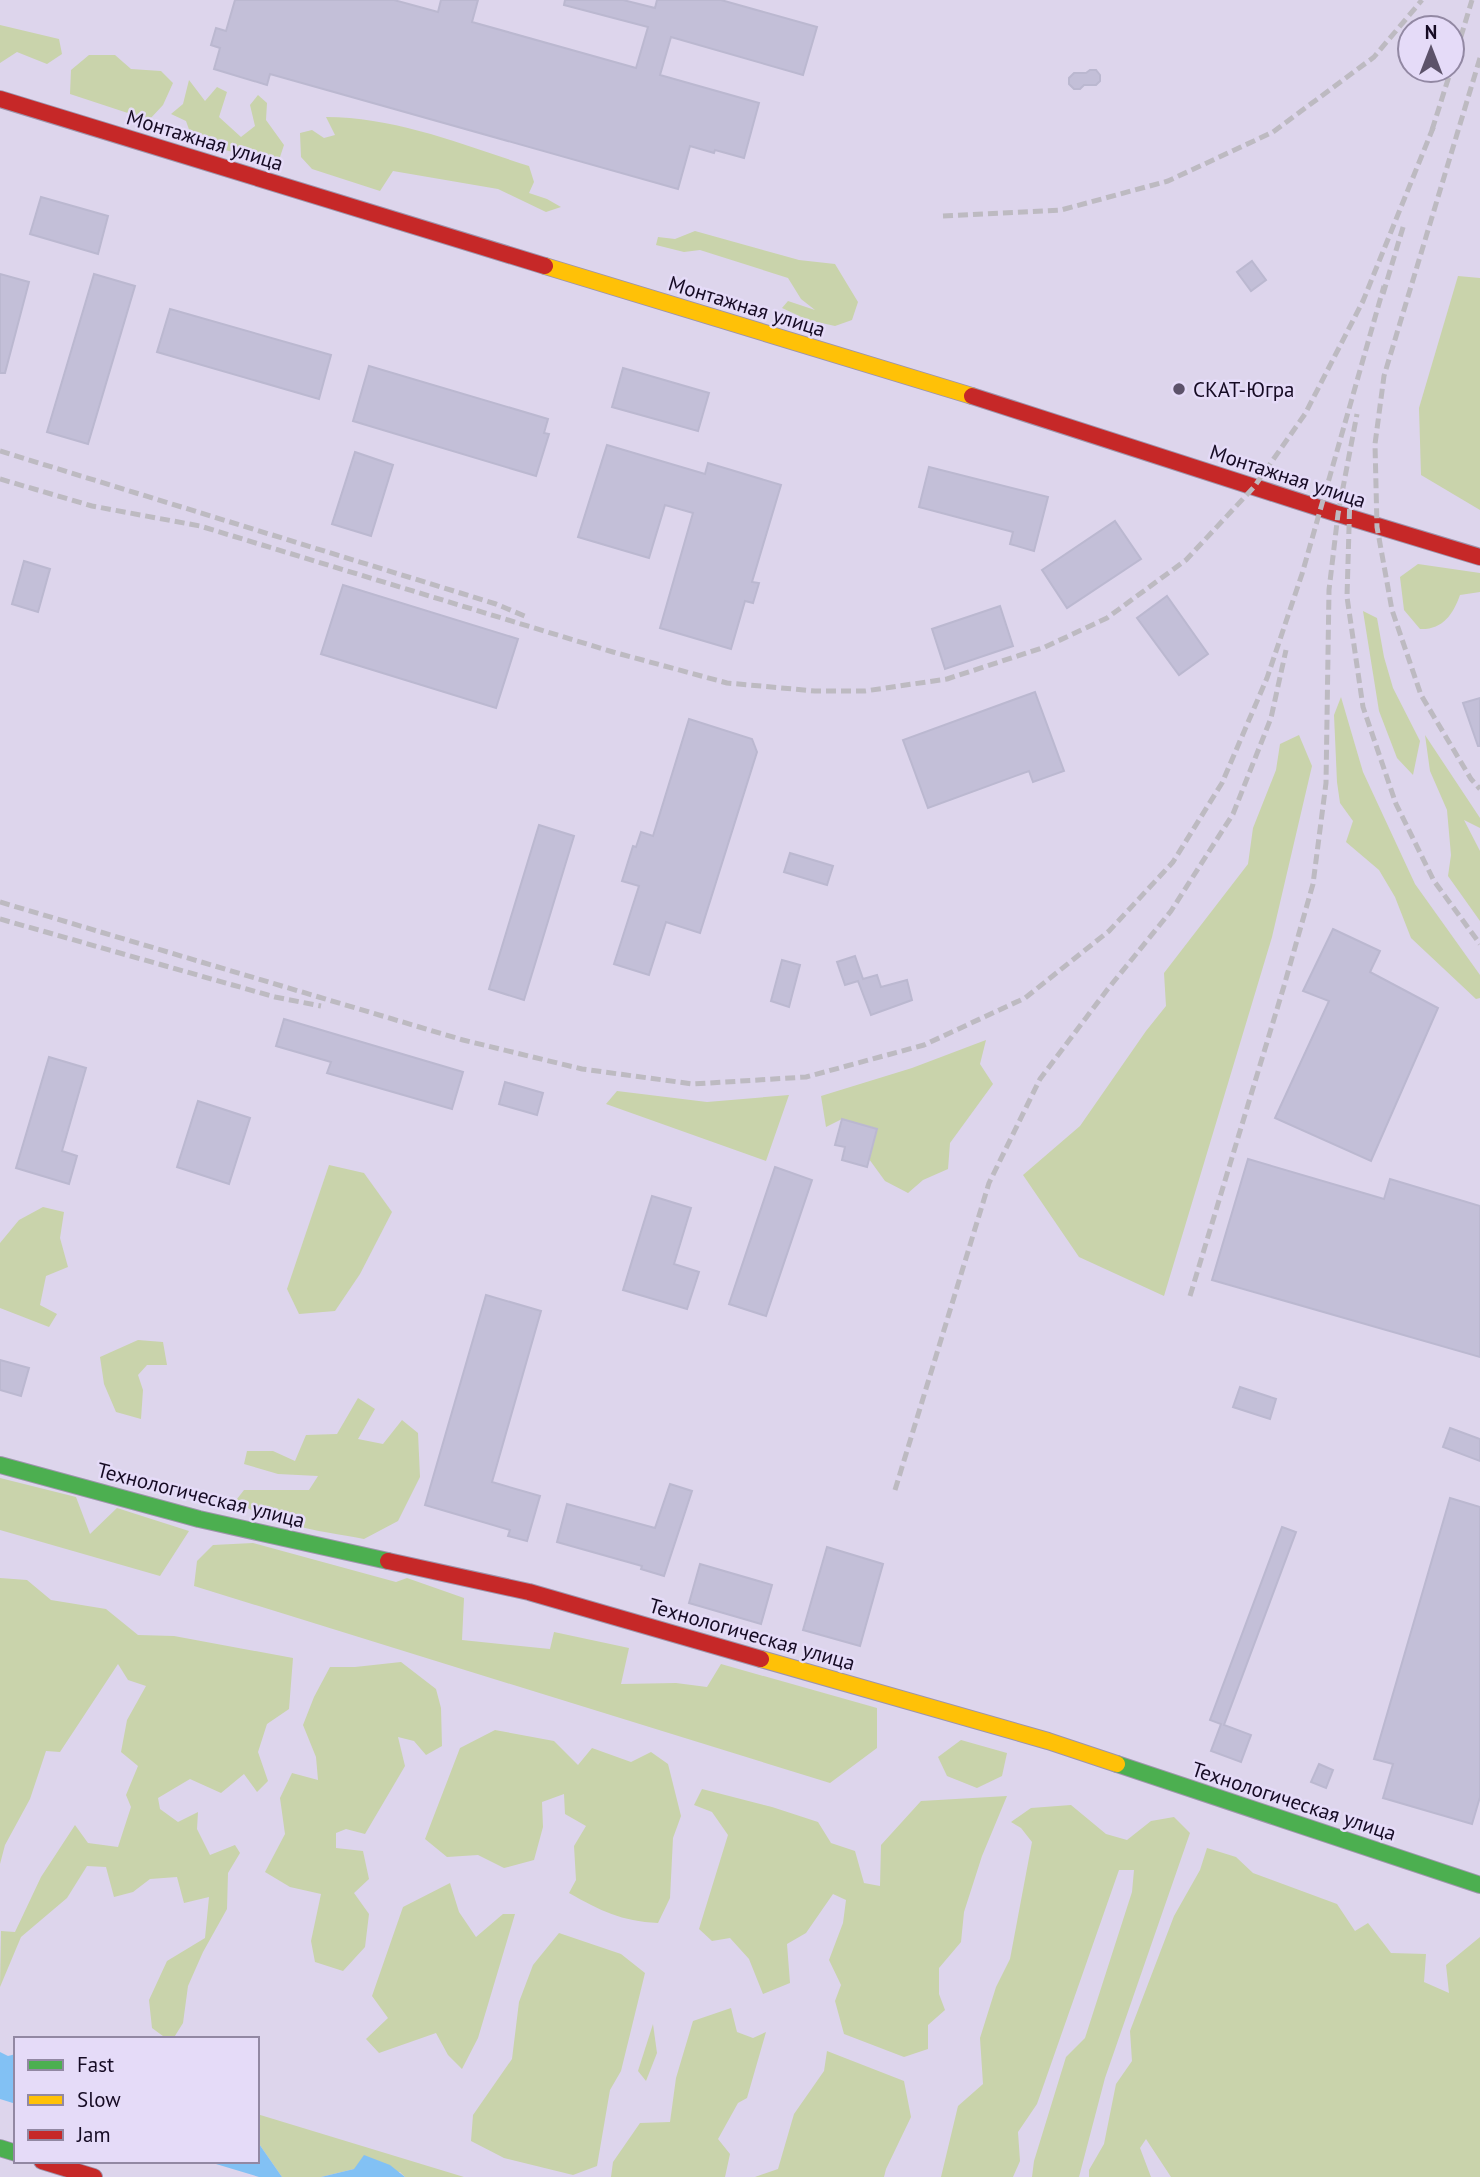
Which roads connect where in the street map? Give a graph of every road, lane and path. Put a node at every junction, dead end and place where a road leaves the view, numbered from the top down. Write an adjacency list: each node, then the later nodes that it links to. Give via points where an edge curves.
1 (0, 100): 2 (street, Монтажная улица, via 1077,428)
2 (1480, 557)
3 (0, 1465): 4 (street, Технологическая улица, via 199,1519 553,1599 1048,1741)
4 (1480, 1885)
5 (49, 2163): 6 (street)
6 (94, 2177)

